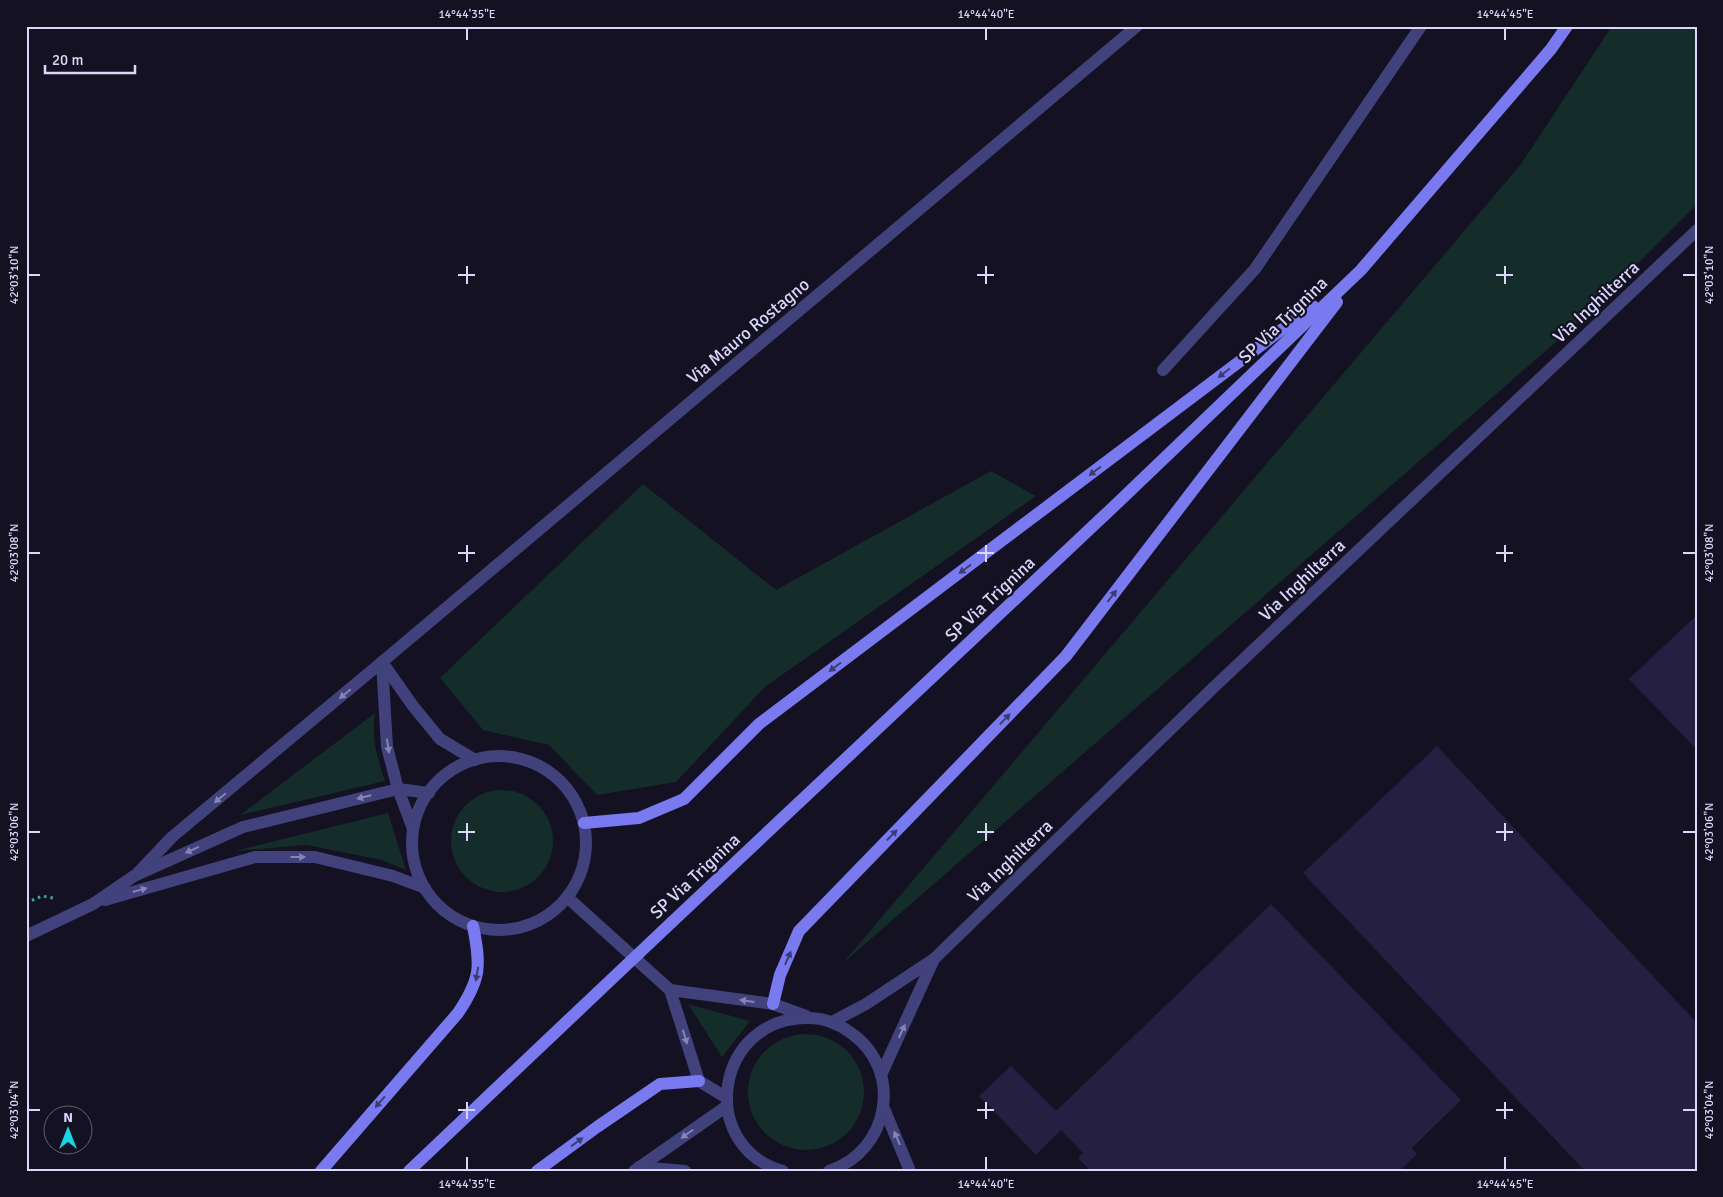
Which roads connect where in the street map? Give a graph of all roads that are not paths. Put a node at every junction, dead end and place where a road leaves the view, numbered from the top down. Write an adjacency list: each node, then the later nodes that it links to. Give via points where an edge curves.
1 (1137, 26): 7 (street, Via Mauro Rostagno)
2 (1421, 26): 6 (street, via 1255,269)
3 (1568, 26): 5 (main road, SP Via Trignina)
4 (1697, 230): 19 (street, Via Inghilterra, via 1213,688)
5 (1361, 270): 11 (main road, one-way to 11, via 759,724 684,799 640,818); 21 (main road, one-way to 5, via 780,975 799,932 1066,656); 31 (main road, SP Via Trignina, bridge)
6 (1163, 370)
7 (382, 662): 8 (street, via 440,739); 9 (street, one-way to 9, via 387,747); 13 (street, Via Mauro Rostagno, one-way to 13, via 172,837)
8 (475, 760): 10 (street, via 449,772); 11 (street, via 510,758 543,768 569,791)
9 (398, 789): 10 (street); 12 (street); 13 (street, one-way to 13, via 243,827)
10 (429, 793): 12 (street)
11 (584, 823): 15 (street, via 584,862)
12 (413, 829): 14 (street, via 414,860)
13 (134, 876): 16 (street)
14 (425, 888): 16 (street, one-way to 14, via 255,857 315,857 393,876); 17 (street, via 446,911)
15 (567, 897): 17 (street, via 555,910 524,926 490,930); 20 (street)
16 (93, 904): 18 (street)
17 (473, 926): 30 (main road, one-way to 30, via 479,954 478,977 470,996)
18 (26, 936)
19 (934, 959): 23 (street, Via Inghilterra, via 866,1004); 24 (street, Via Inghilterra, one-way to 19)
20 (670, 990): 21 (street, one-way to 20); 25 (street, one-way to 25)
21 (773, 1004): 22 (street)
22 (811, 1018): 23 (street); 26 (street, via 778,1022 751,1040 732,1066)
23 (832, 1022): 24 (street, via 863,1043 876,1061)
24 (881, 1075): 27 (street)
25 (698, 1081): 26 (street); 32 (main road, one-way to 25, via 660,1084)
26 (727, 1102): 28 (street, one-way to 28); 34 (street, via 731,1123 749,1151 762,1162)
27 (884, 1106): 29 (street, via 876,1129 863,1150); 35 (street, one-way to 27)
28 (636, 1169): 33 (street)
29 (835, 1170)
30 (321, 1171)
31 (409, 1171)
32 (537, 1171)
33 (685, 1171)
34 (783, 1171)
35 (910, 1171)

